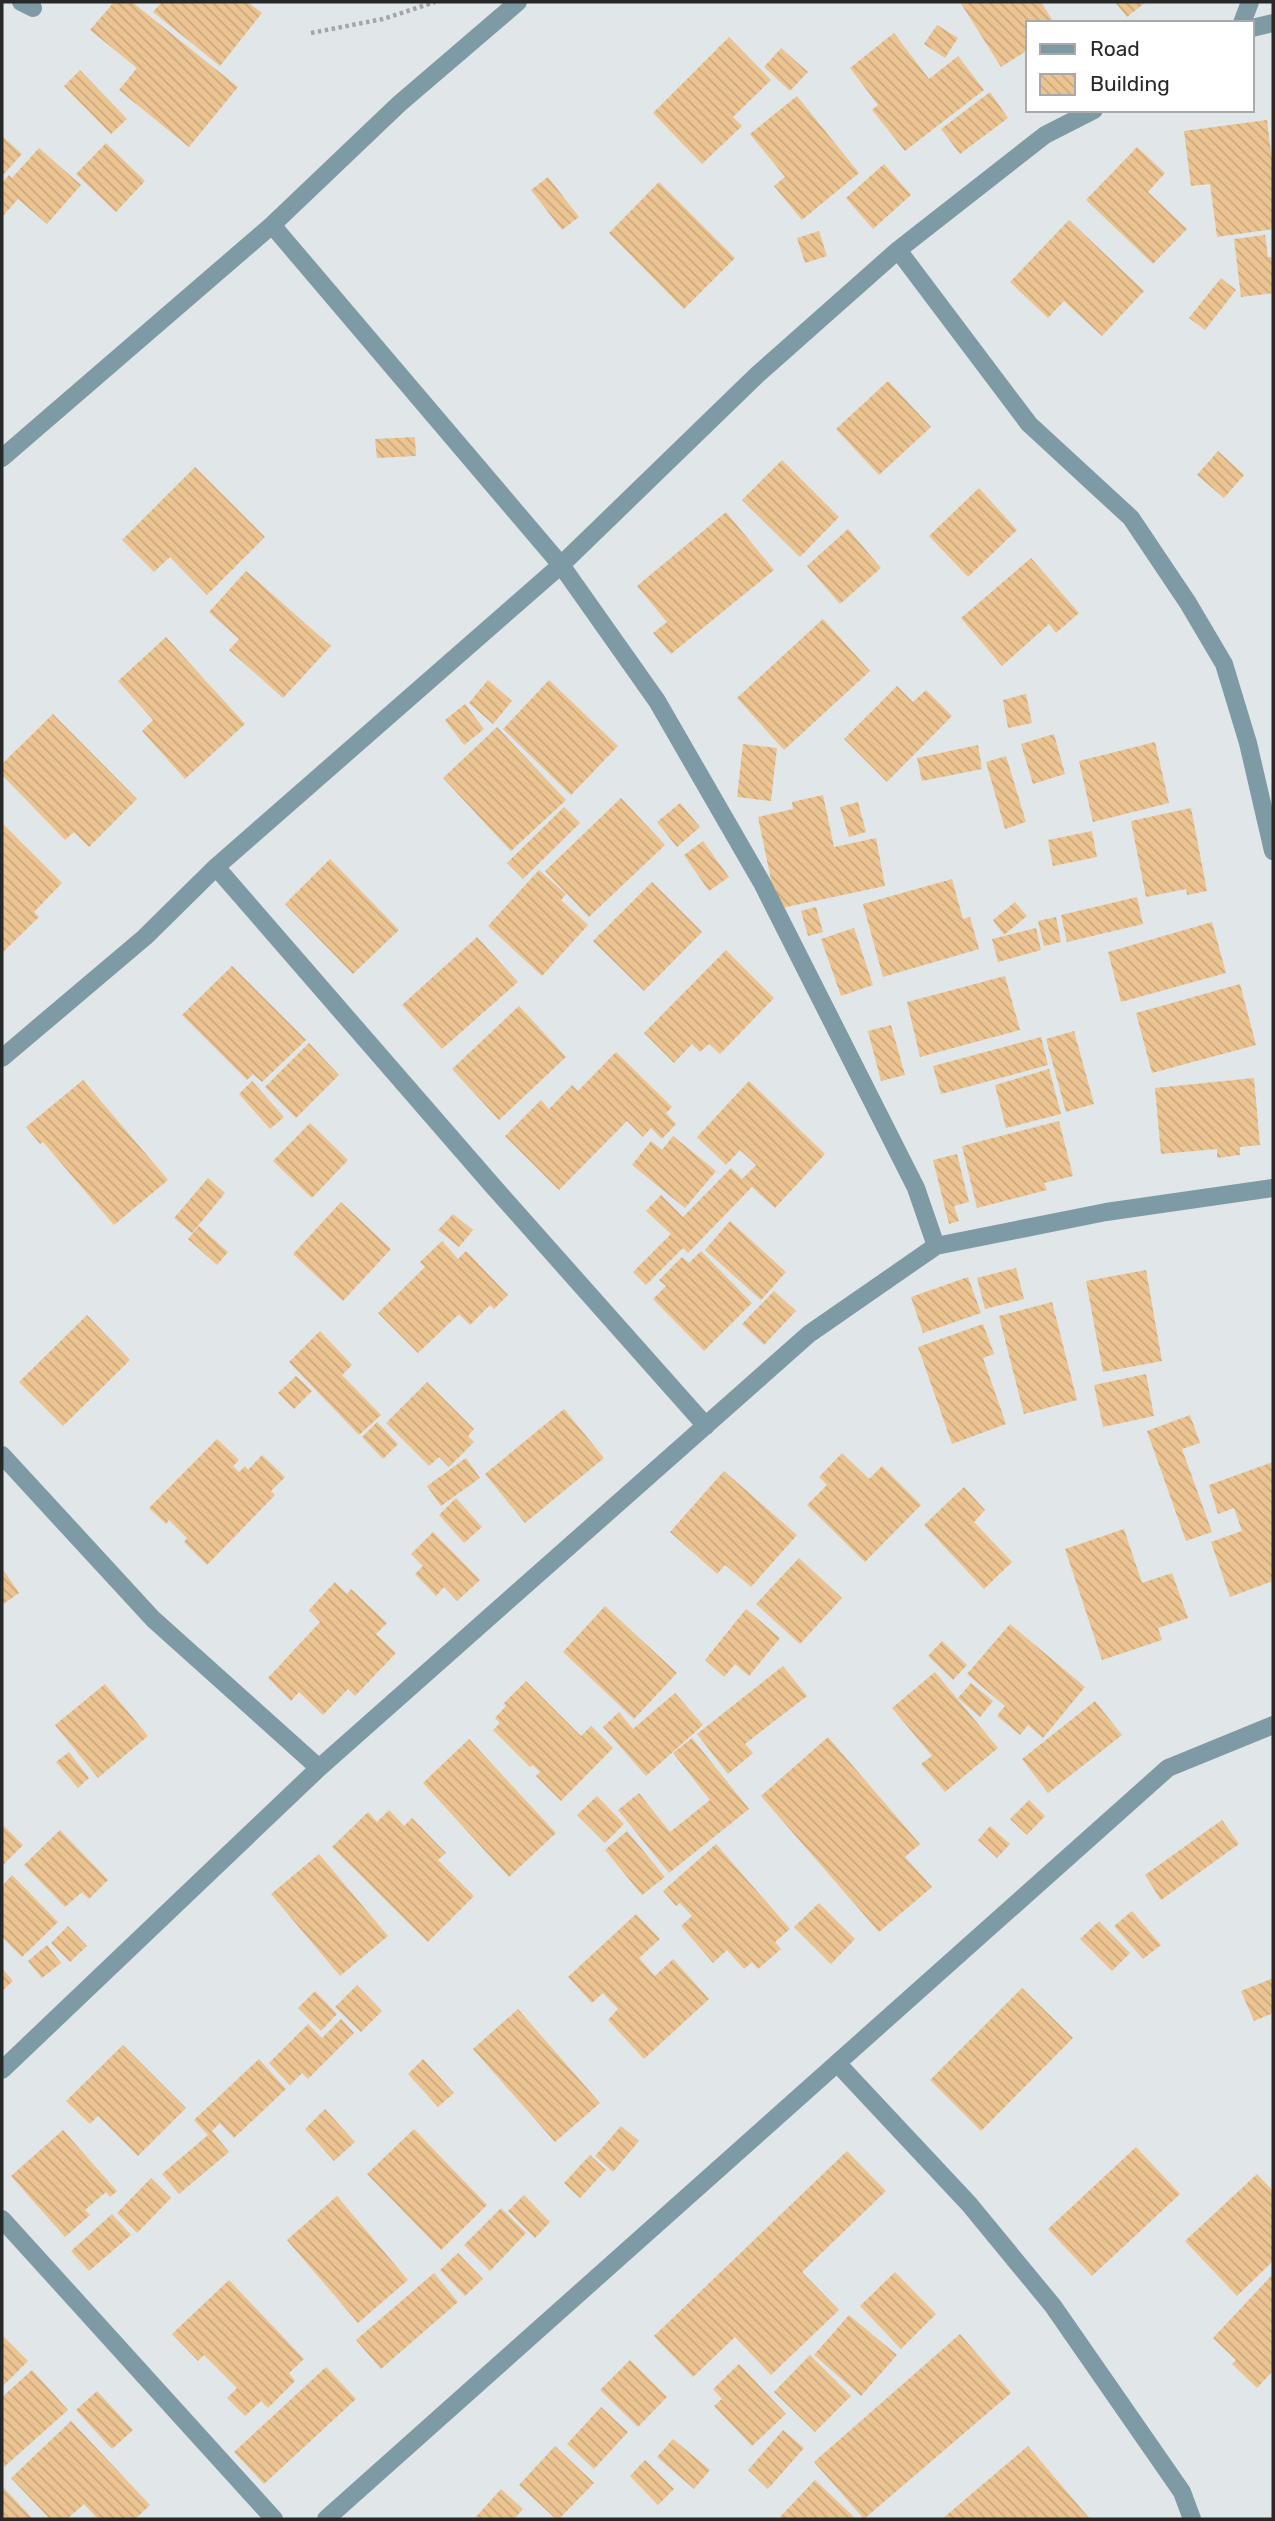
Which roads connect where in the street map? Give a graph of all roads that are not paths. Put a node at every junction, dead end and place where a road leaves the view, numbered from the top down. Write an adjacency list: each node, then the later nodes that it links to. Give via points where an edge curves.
1 (518, 2): 7 (street, via 400,104)
2 (1250, 2): 3 (street)
3 (1243, 21)
4 (1273, 23): 5 (street)
5 (1254, 28)
6 (1090, 112): 8 (street, via 1045,135)
7 (272, 225): 9 (street); 10 (street)
8 (898, 250): 10 (street, via 757,375); 11 (street, via 1029,424 1131,518 1188,603 1224,664)
9 (2, 458)
10 (561, 565): 12 (street); 15 (street, via 657,701 762,883 916,1188)
11 (1273, 851)
12 (216, 867): 13 (street, via 145,937); 16 (street)
13 (2, 1058)
14 (1273, 1188): 15 (street, via 1105,1212)
15 (936, 1246): 16 (street, via 809,1334)
16 (706, 1426): 19 (street)
17 (2, 1455): 19 (street, via 153,1619)
18 (1273, 1725): 20 (street, via 1168,1768)
19 (319, 1768): 21 (street)
20 (837, 2063): 24 (street); 25 (street, via 968,2204 1053,2306 1182,2492)
21 (2, 2070)
22 (2, 2219): 23 (street)
23 (274, 2519)
24 (326, 2519)
25 (1192, 2519)

